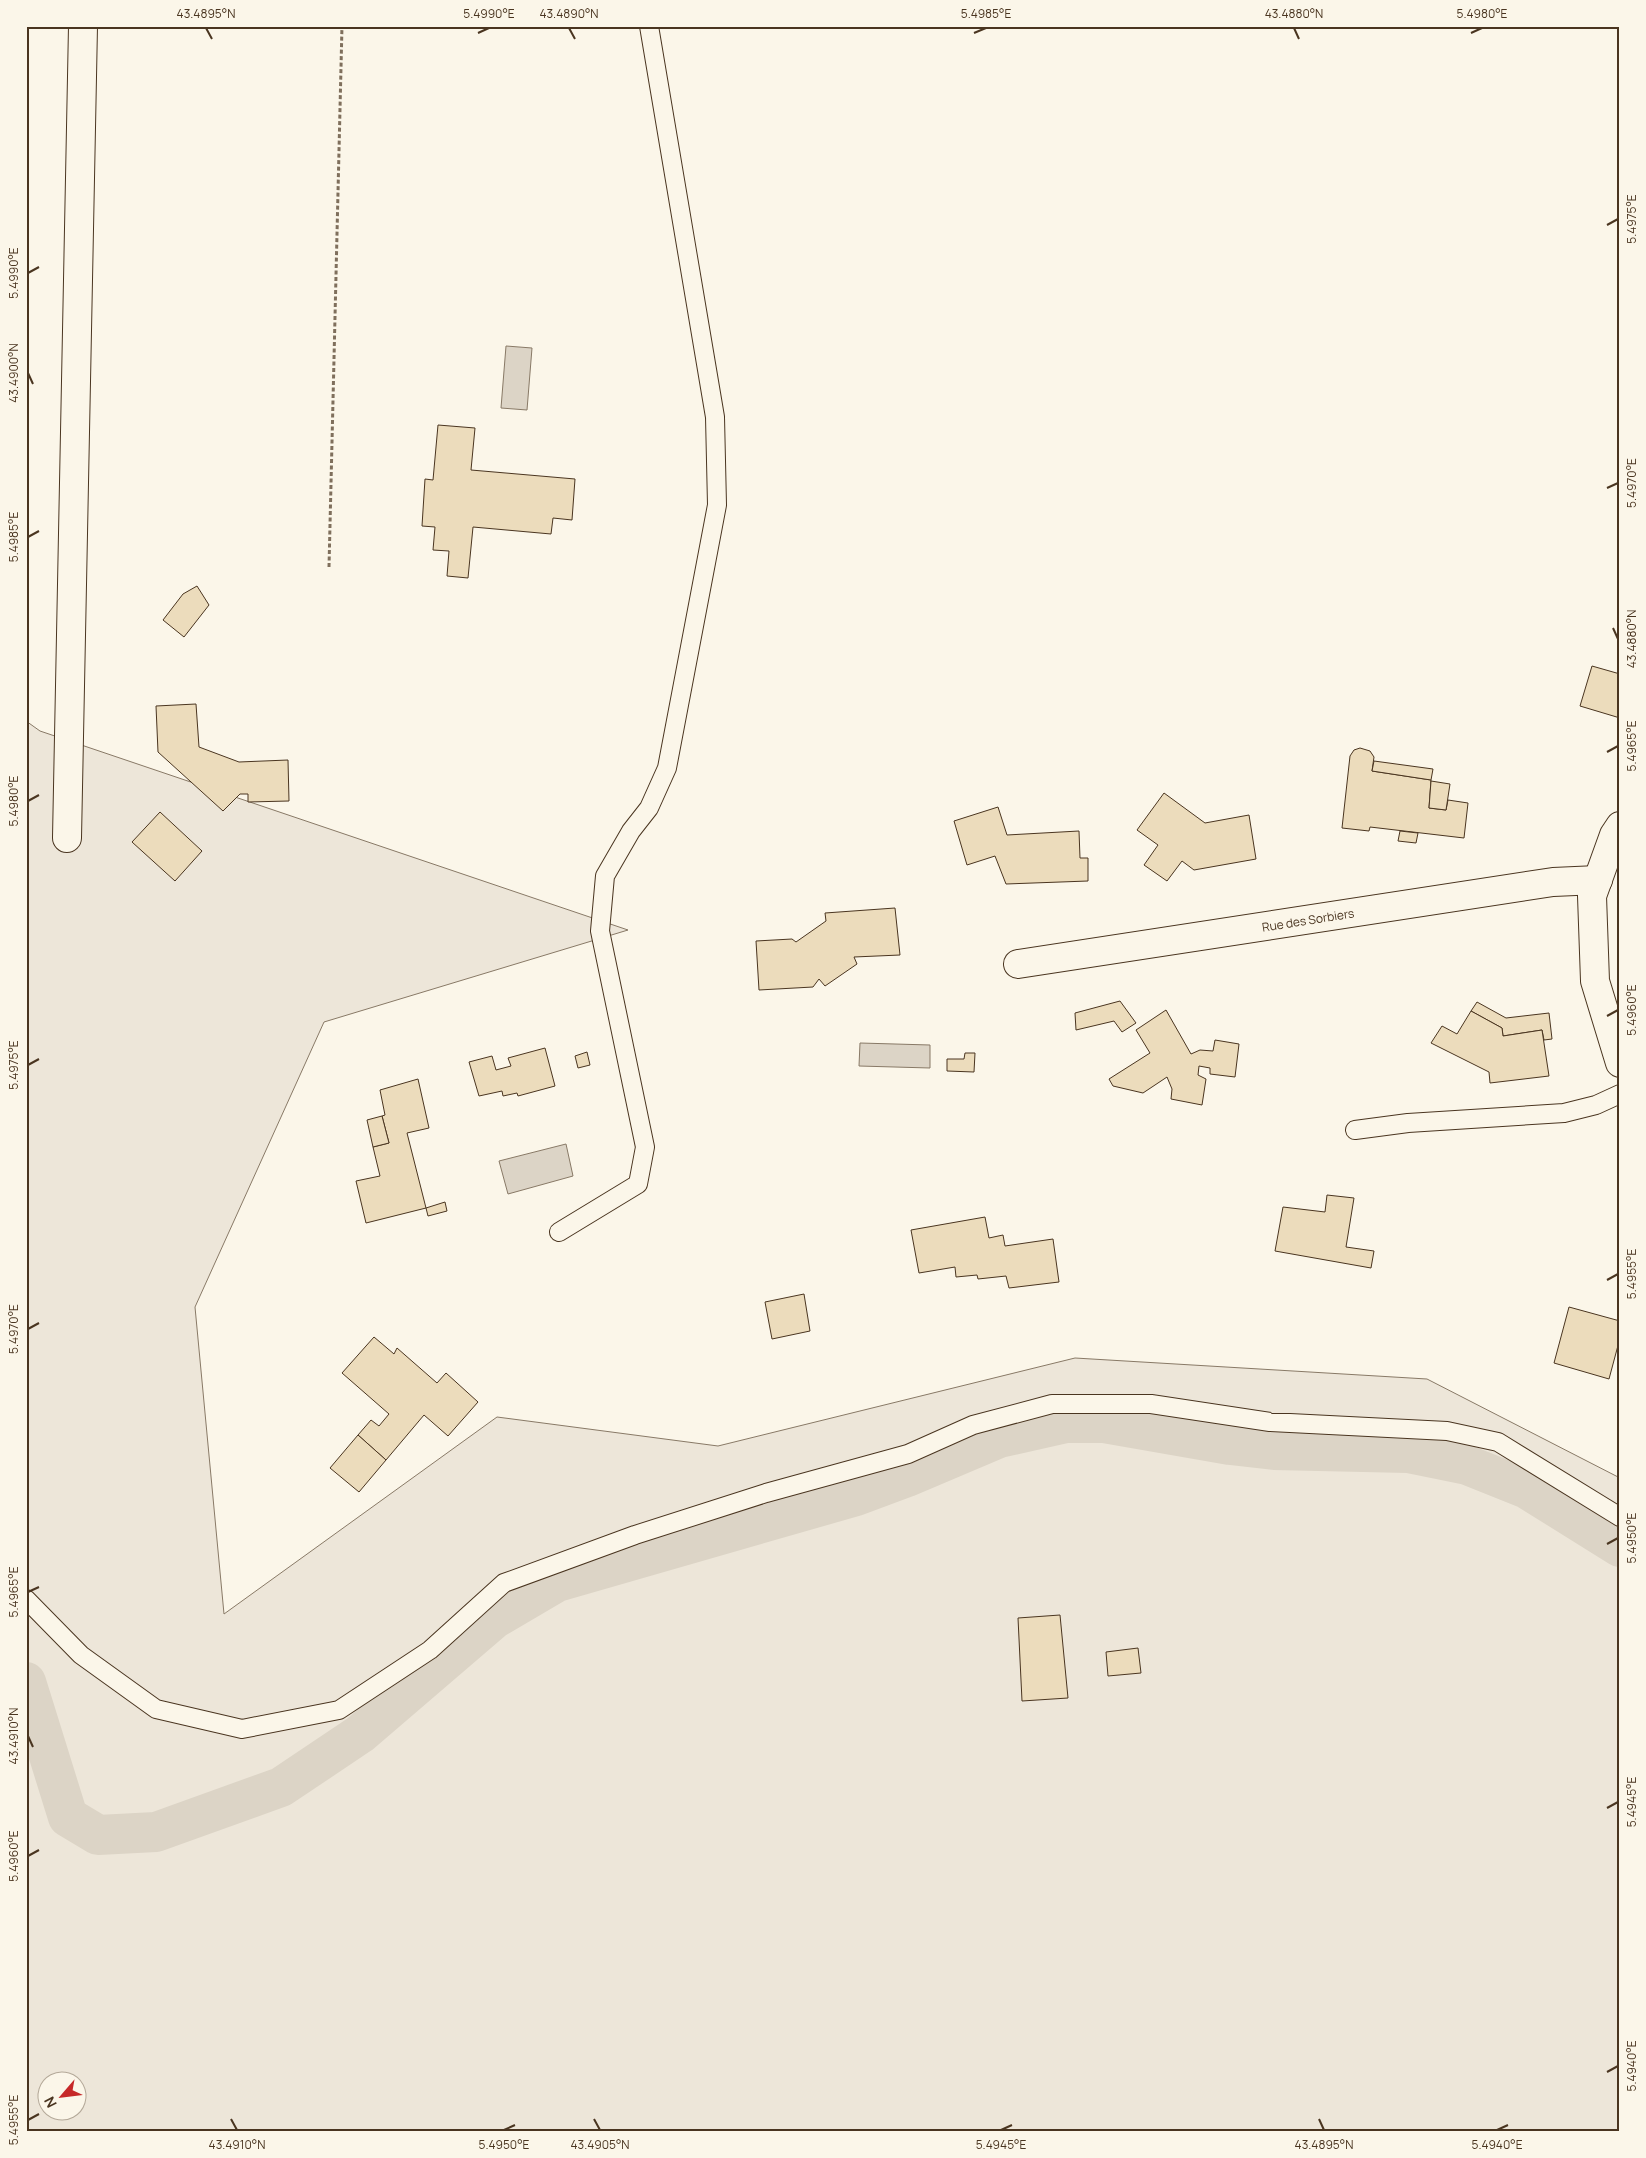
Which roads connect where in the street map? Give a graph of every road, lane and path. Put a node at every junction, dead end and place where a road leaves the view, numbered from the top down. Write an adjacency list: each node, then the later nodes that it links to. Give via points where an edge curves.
1 (83, 26): 6 (street)
2 (342, 26): 4 (path)
3 (649, 26): 12 (lane, via 715,416 716,505 667,768 649,808 605,876 600,931 645,1147 638,1184)
4 (329, 567)
5 (1620, 826): 7 (street)
6 (67, 838)
7 (1598, 880): 8 (street, Rue des Sorbiers, via 1553,882); 9 (street, via 1592,896 1595,980)
8 (1018, 964)
9 (1620, 1063)
10 (1620, 1094): 11 (lane, via 1596,1105 1564,1113 1408,1123)
11 (1355, 1130)
12 (559, 1232)
13 (1620, 1517): 14 (lane, via 1498,1442 1447,1431 1270,1422 1151,1404 1052,1404 973,1425 908,1454 766,1492 634,1535 504,1583 430,1650 338,1710 242,1729 156,1709 81,1655)
14 (26, 1599)

